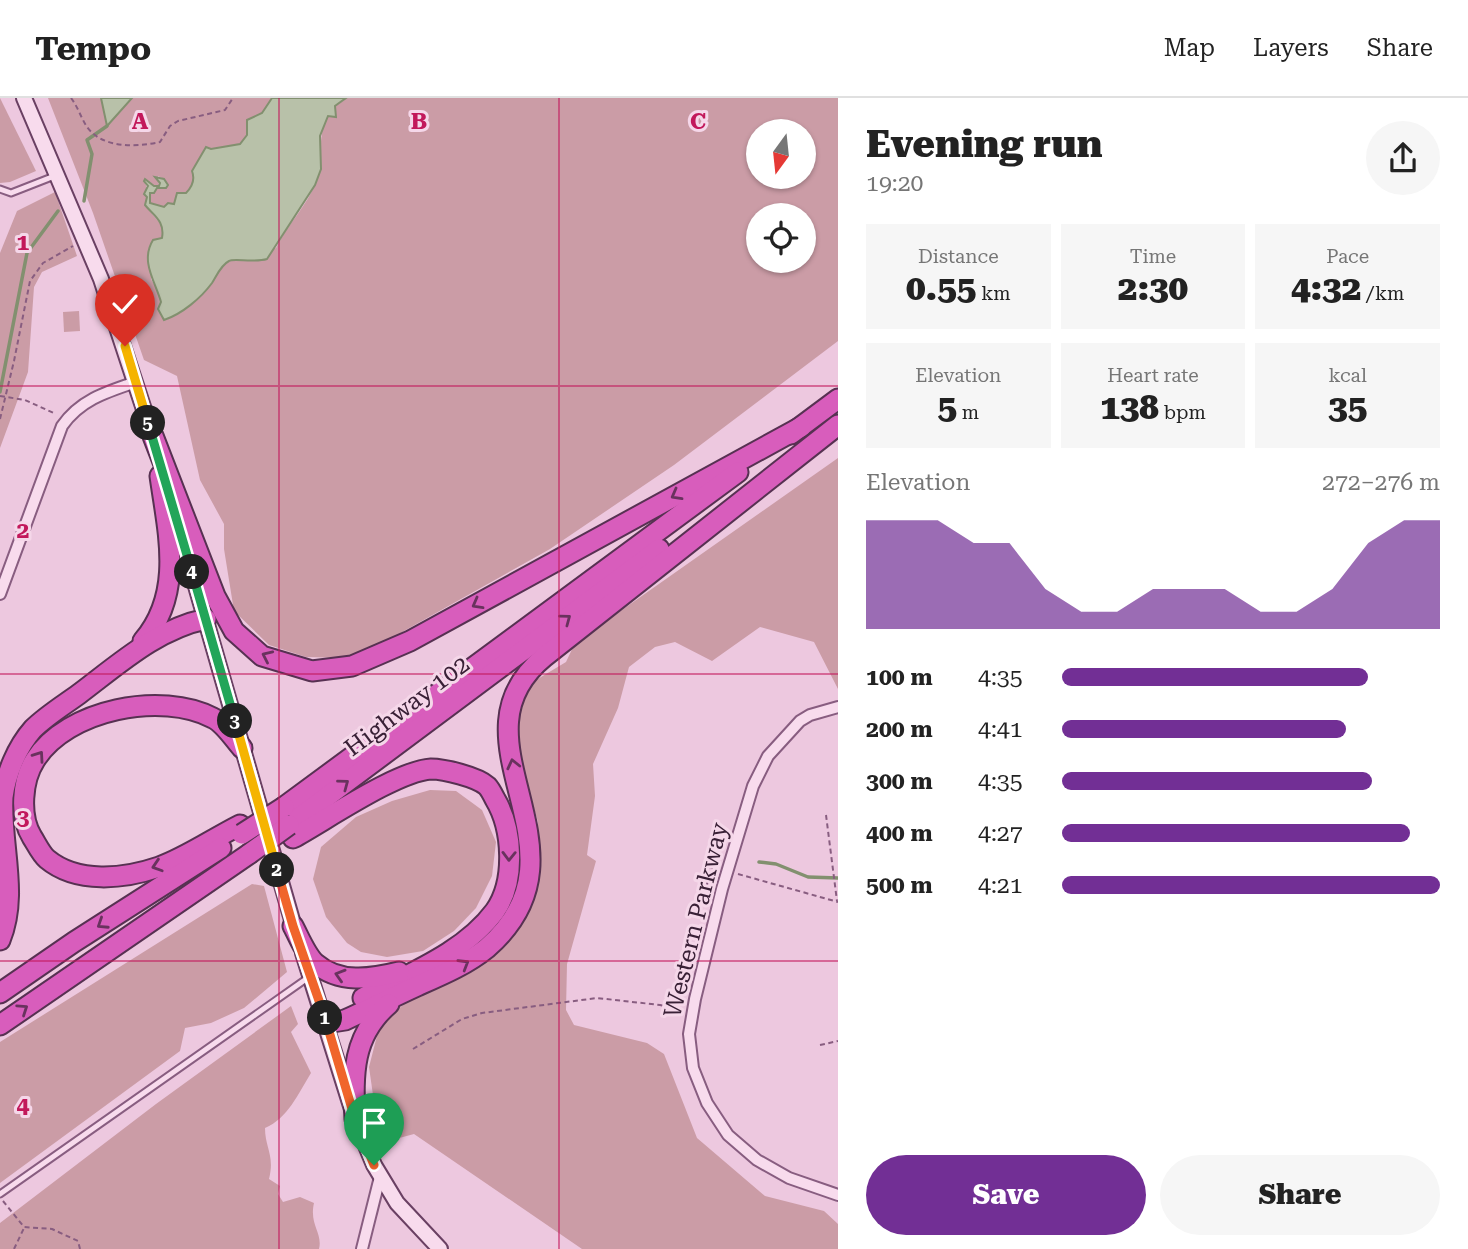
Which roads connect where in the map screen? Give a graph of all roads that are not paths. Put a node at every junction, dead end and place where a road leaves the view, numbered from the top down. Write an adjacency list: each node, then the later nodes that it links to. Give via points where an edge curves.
1 (24, 98): 2 (main road)
2 (57, 175): 3 (lane, via 11,193); 4 (main road, via 101,279)
3 (0, 189)
4 (136, 382): 9 (main road); 10 (street, via 92,398 67,419)
5 (838, 399): 8 (highway, Highway 102)
6 (838, 420): 15 (highway, Highway 102, one-way to 6)
7 (838, 425): 22 (highway, one-way to 7, via 460,966 488,947 513,919 525,893 530,843 507,737 511,705 527,675)
8 (801, 427): 9 (highway, one-way to 9, via 410,640 352,666 312,671 262,656 234,631 215,596); 15 (highway, Highway 102, via 339,766)
9 (154, 441): 11 (main road); 12 (highway, via 171,579 152,630)
10 (0, 594)
11 (206, 619): 12 (highway, via 165,632); 14 (main road)
12 (131, 655): 18 (highway, via 33,729 19,750 3,800 9,896)
13 (838, 707): 28 (street, Western Parkway, via 800,721 768,756 753,786 722,889 689,1034 693,1068 706,1102 728,1135 757,1160 789,1178)
14 (243, 748): 16 (highway, one-way to 14, via 160,867 114,877 77,874 46,858 29,832 23,806 34,761 46,746 65,730 127,707 189,708 216,719); 17 (main road)
15 (287, 817): 16 (highway, Highway 102, bridge); 19 (highway, one-way to 19, via 431,769 463,774 487,785 504,813 509,877 496,909 472,935); 24 (highway, Highway 102, one-way to 15, bridge, via 251,860)
16 (241, 830): 21 (highway, Highway 102, one-way to 21)
17 (293, 926): 19 (highway, one-way to 17, via 372,977 332,974 313,962); 20 (main road)
18 (0, 940)
19 (430, 963): 23 (highway, via 342,1008)
20 (312, 976): 23 (main road); 27 (lane)
21 (0, 993)
22 (402, 993): 23 (highway, via 345,1020); 25 (highway, via 378,1014 359,1049 354,1068)
23 (326, 1023): 25 (main road)
24 (0, 1025)
25 (355, 1119): 26 (main road)
26 (380, 1177): 29 (street); 30 (main road, via 397,1203)
27 (0, 1195)
28 (838, 1195)
29 (362, 1249)
30 (440, 1249)

